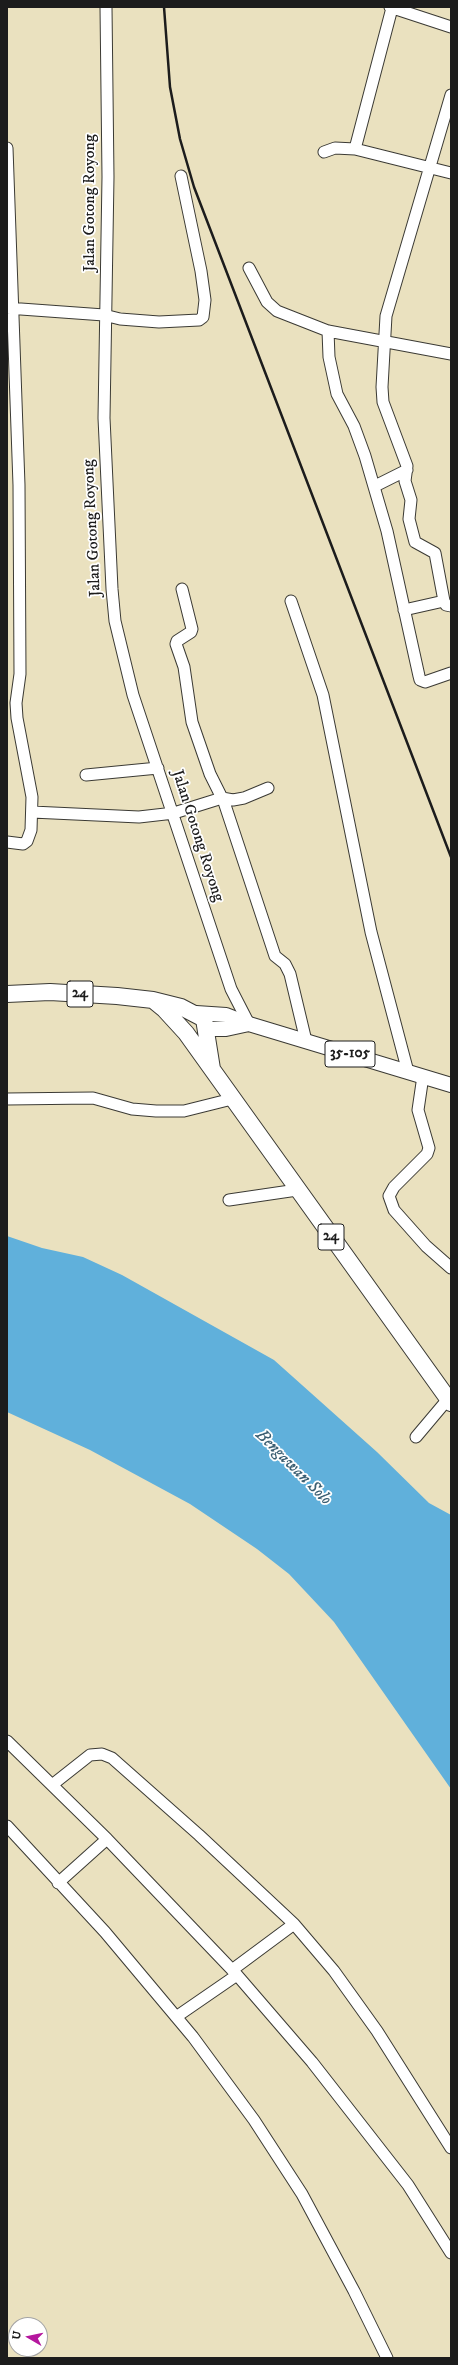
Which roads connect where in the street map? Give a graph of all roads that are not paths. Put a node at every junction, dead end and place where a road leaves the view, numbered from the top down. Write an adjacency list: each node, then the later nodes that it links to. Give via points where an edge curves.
1 (106, 7): 14 (street, Jalan Gotong Royong, via 108,177)
2 (391, 7): 3 (street); 6 (street)
3 (451, 27)
4 (451, 95): 8 (street)
5 (7, 148): 11 (street)
6 (355, 149): 7 (street, via 335,148); 8 (street)
7 (324, 152)
8 (430, 168): 9 (street); 16 (street, via 395,280 386,316)
9 (451, 174)
10 (181, 176): 14 (street, via 201,271 205,300 204,317 200,320 159,322)
11 (8, 178): 13 (street)
12 (249, 268): 15 (street, via 267,302 277,311)
13 (9, 308): 14 (street); 29 (street, via 19,485 20,674 16,703 32,797)
14 (104, 315): 25 (street, Jalan Gotong Royong, via 104,426 113,604 133,695)
15 (328, 331): 16 (street); 19 (street, via 328,357 337,394 354,426)
16 (384, 343): 17 (street); 18 (street, via 383,402)
17 (451, 354)
18 (407, 470): 19 (street); 22 (street, via 405,481 411,500 409,519 415,542 436,556)
19 (374, 486): 23 (street, via 387,531)
20 (182, 589): 28 (street, via 192,629 177,641 178,653 184,667 192,722 210,774)
21 (291, 601): 40 (street, via 323,695 371,932)
22 (448, 604): 23 (street)
23 (404, 610): 24 (street, via 420,680 425,682)
24 (451, 674)
25 (158, 768): 26 (street); 30 (street, Jalan Gotong Royong)
26 (86, 775)
27 (268, 788): 28 (street, via 244,798)
28 (222, 798): 30 (street); 38 (street, via 275,956 285,964 290,974 305,1028)
29 (32, 812): 30 (street, via 140,817); 31 (street, via 31,830 27,841 23,844)
30 (174, 813): 35 (street, Jalan Gotong Royong, via 231,989)
31 (7, 842)
32 (7, 994): 33 (highway, 24, via 50,992)
33 (153, 1000): 34 (highway, 24); 37 (highway, 24)
34 (196, 1013): 35 (main road, 35-105, via 226,1016); 36 (highway, 24, via 204,1019); 37 (highway, via 189,1014 184,1020)
35 (249, 1024): 36 (main road, 35-105, via 226,1029); 38 (main road, 35-105)
36 (205, 1029): 37 (highway, via 196,1037); 39 (highway, 24)
37 (186, 1033): 39 (highway, 24)
38 (306, 1041): 40 (main road, 35-105)
39 (212, 1071): 44 (highway, 24)
40 (408, 1072): 41 (main road, 35-105)
41 (423, 1076): 42 (main road, 35-105); 47 (street, via 418,1110 429,1148 427,1154 394,1187 389,1196 394,1210 426,1246)
42 (451, 1085)
43 (7, 1100): 44 (street, via 93,1098 132,1109 184,1111)
44 (232, 1100): 45 (highway, 24)
45 (297, 1190): 46 (street); 48 (highway, 24)
46 (229, 1200)
47 (451, 1268)
48 (450, 1401): 49 (street)
49 (416, 1437)
50 (7, 1741): 51 (street)
51 (52, 1785): 53 (street); 55 (street, via 90,1755 97,1753 112,1758)
52 (7, 1826): 54 (street)
53 (107, 1839): 54 (street); 56 (street)
54 (58, 1883): 57 (street, via 105,1932)
55 (294, 1924): 56 (street); 58 (street, via 334,1971 377,2031)
56 (235, 1972): 57 (street); 59 (street, via 312,2062 408,2185)
57 (176, 2016): 60 (street, via 254,2120 302,2194 354,2291)
58 (451, 2148)
59 (451, 2253)
60 (386, 2358)

